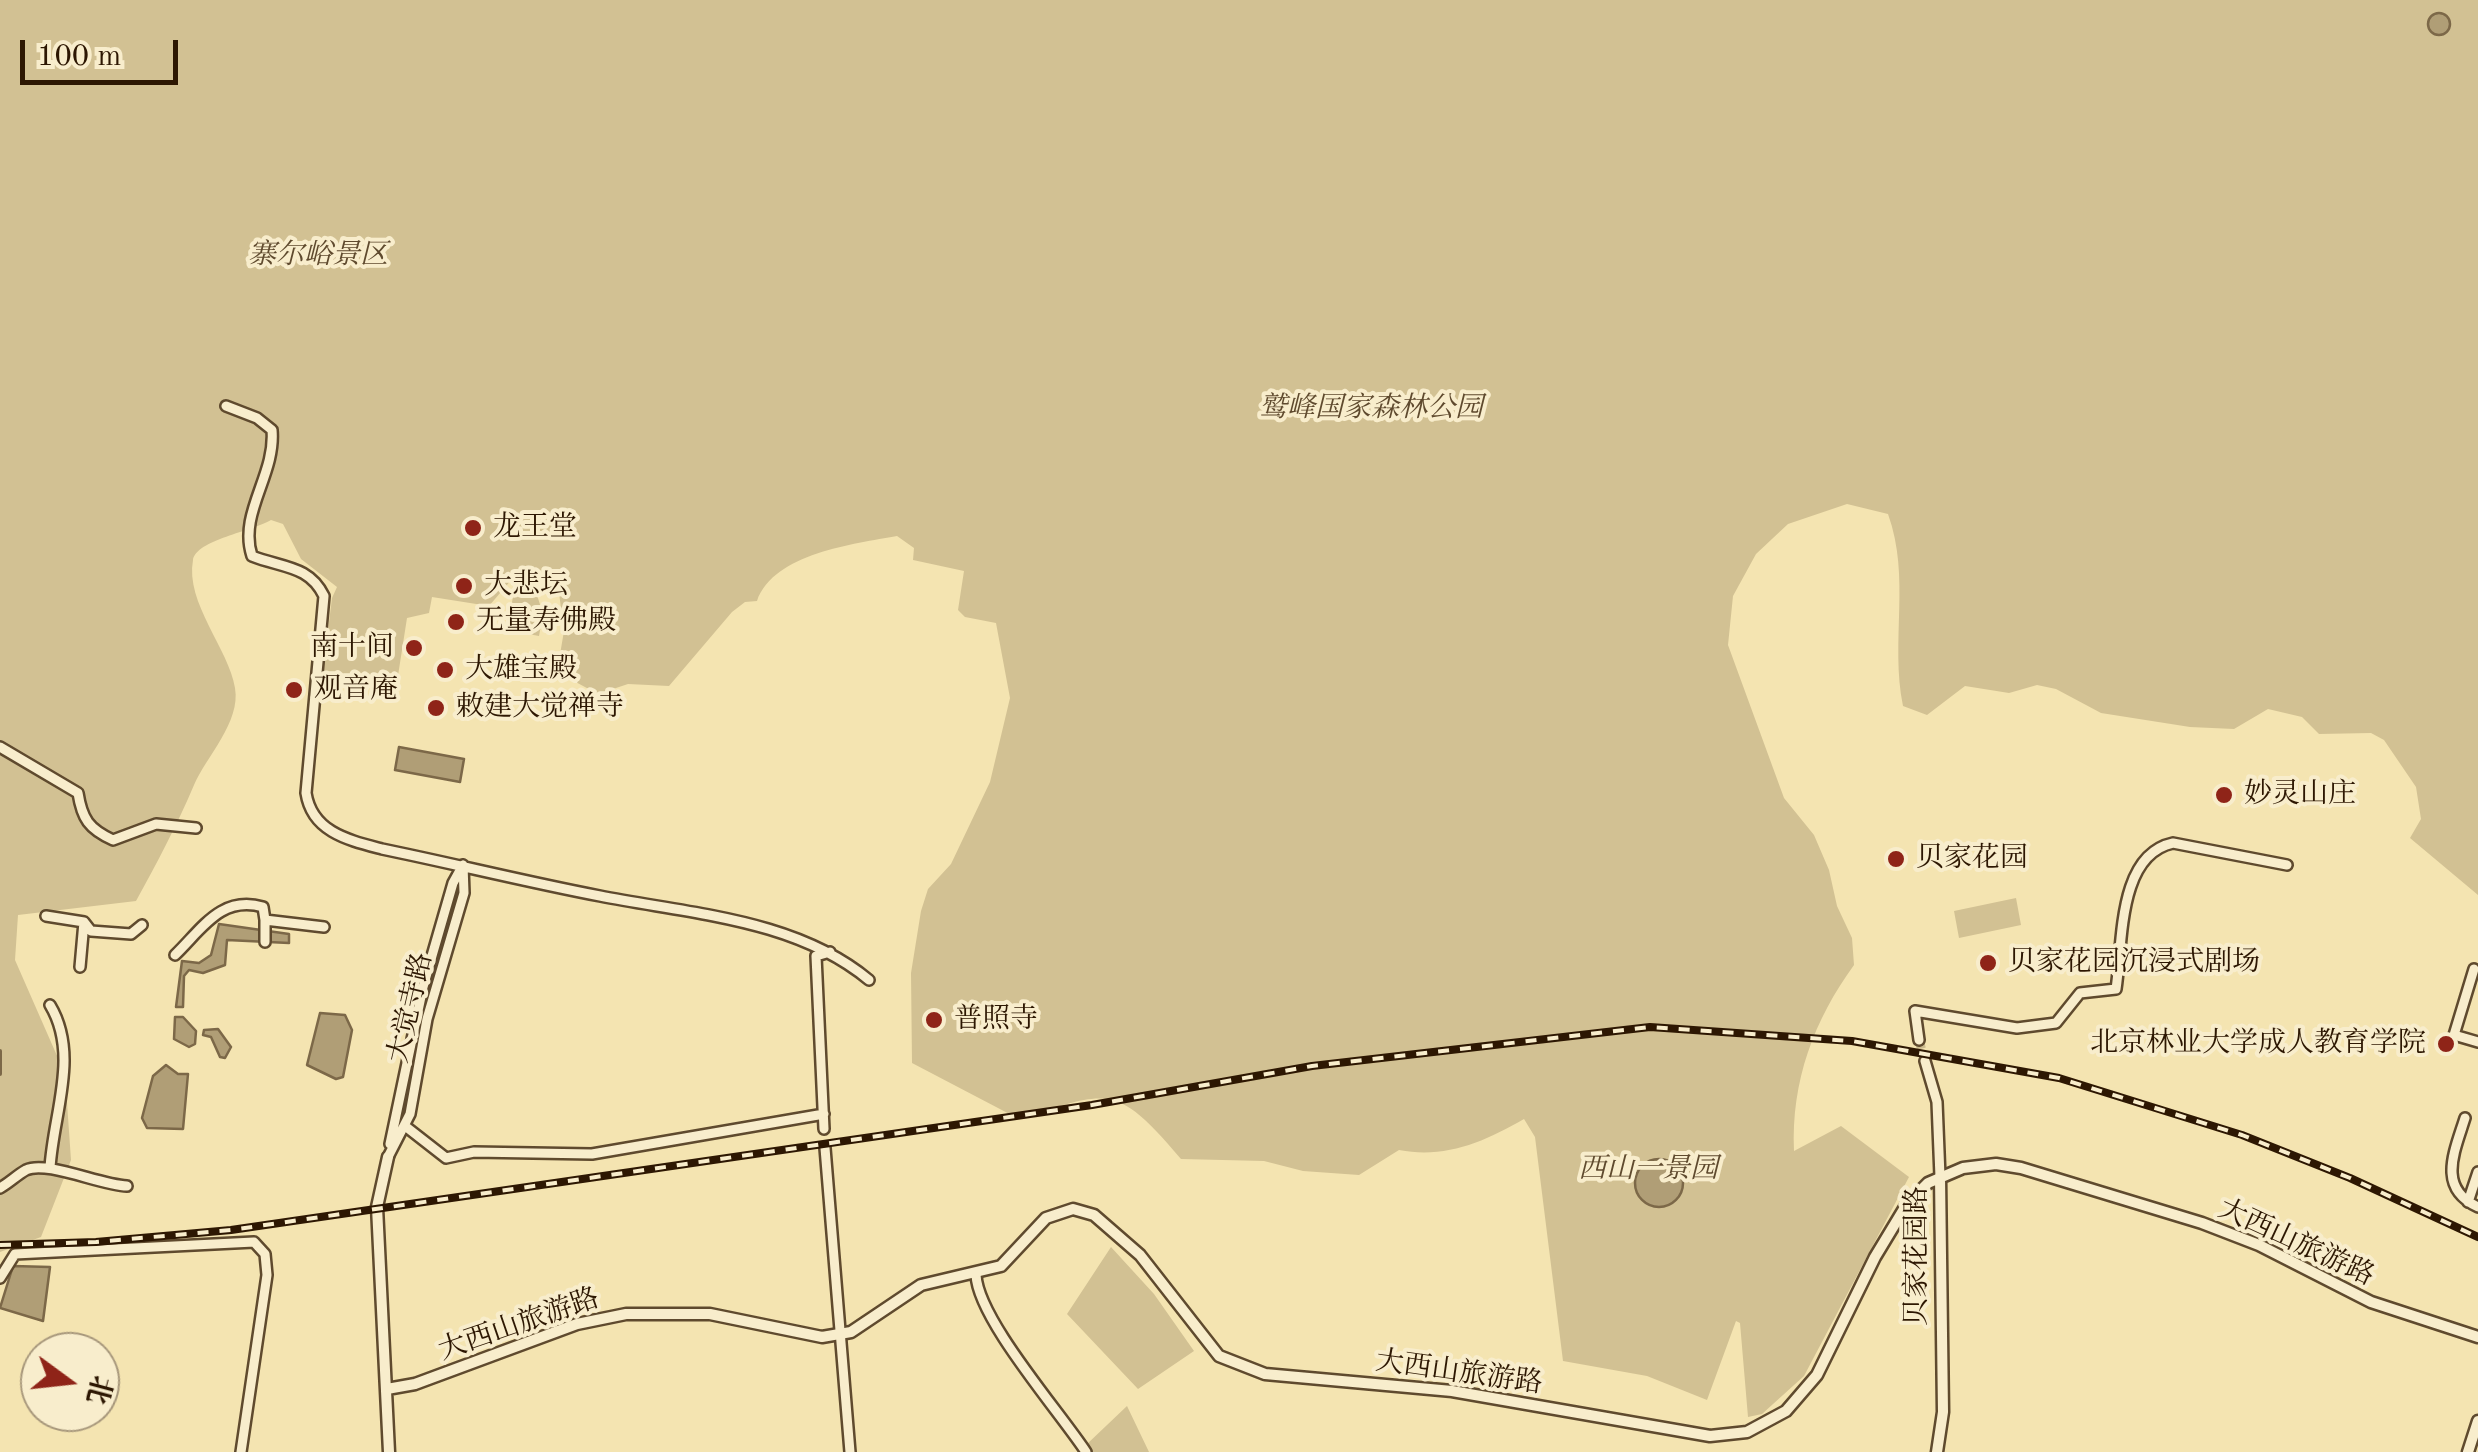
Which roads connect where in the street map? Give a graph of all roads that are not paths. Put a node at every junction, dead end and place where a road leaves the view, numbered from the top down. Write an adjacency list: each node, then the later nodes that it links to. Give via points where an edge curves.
1 (226, 406): 4 (street, via 272,430 274,452 245,534 252,556 300,569 316,578 324,596 308,808 345,840)
2 (0, 747): 3 (street, via 78,793 81,816 113,840 156,824)
3 (196, 828)
4 (463, 865): 12 (street, via 661,904); 23 (street, 大觉寺路, via 464,893); 26 (street, 大觉寺路, via 423,987)
5 (2287, 865): 18 (street, via 2173,843 2156,848 2134,877 2116,989 2080,993 2056,1024 2035,1028 1915,1011)
6 (46, 916): 8 (street)
7 (265, 920): 10 (street); 11 (street); 13 (street, via 262,907 244,902 226,908)
8 (84, 922): 9 (street, via 92,931 130,934); 14 (street)
9 (142, 925)
10 (324, 927)
11 (265, 942)
12 (833, 952): 16 (street); 21 (street, via 816,956)
13 (175, 955)
14 (80, 967)
15 (2474, 969): 19 (street, via 2454,1035)
16 (869, 980)
17 (50, 1005): 27 (street, via 66,1057)
18 (1919, 1040)
19 (2478, 1042)
20 (1925, 1060): 29 (street, 贝家花园路, via 1936,1094)
21 (824, 1114): 23 (street, via 592,1154 474,1152 446,1158); 24 (street)
22 (2465, 1118): 32 (street, via 2451,1171 2459,1198)
23 (405, 1126): 26 (street, 大觉寺路)
24 (824, 1129)
25 (826, 1148): 35 (street)
26 (388, 1157): 37 (street, 大觉寺路, via 377,1207)
27 (50, 1168): 30 (street); 31 (street, via 28,1168)
28 (2478, 1172): 32 (street)
29 (1940, 1177): 33 (street, 大西山旅游路, via 1898,1214 1804,1394 1770,1422 1730,1436 1673,1432 1452,1391 1240,1367 1203,1340 1161,1277 1120,1236 1077,1210 1050,1215 1006,1262); 36 (street, 大西山旅游路, via 1996,1164 2037,1172 2202,1224 2370,1302); 43 (street, 贝家花园路, via 1943,1401)
30 (127, 1186)
31 (0, 1188)
32 (2473, 1205)
33 (976, 1274): 35 (street, 大西山旅游路, via 921,1285 872,1322); 42 (street, via 976,1289 1010,1346)
34 (0, 1278): 39 (street, via 16,1254 254,1242 265,1254 267,1275)
35 (841, 1335): 37 (street, 大西山旅游路, via 810,1336 687,1312 626,1314 576,1324); 41 (street)
36 (2478, 1337)
37 (387, 1389): 40 (street, 大觉寺路)
38 (2478, 1421): 44 (street)
39 (241, 1452)
40 (389, 1452)
41 (850, 1452)
42 (1086, 1452)
43 (1937, 1452)
44 (2468, 1452)

